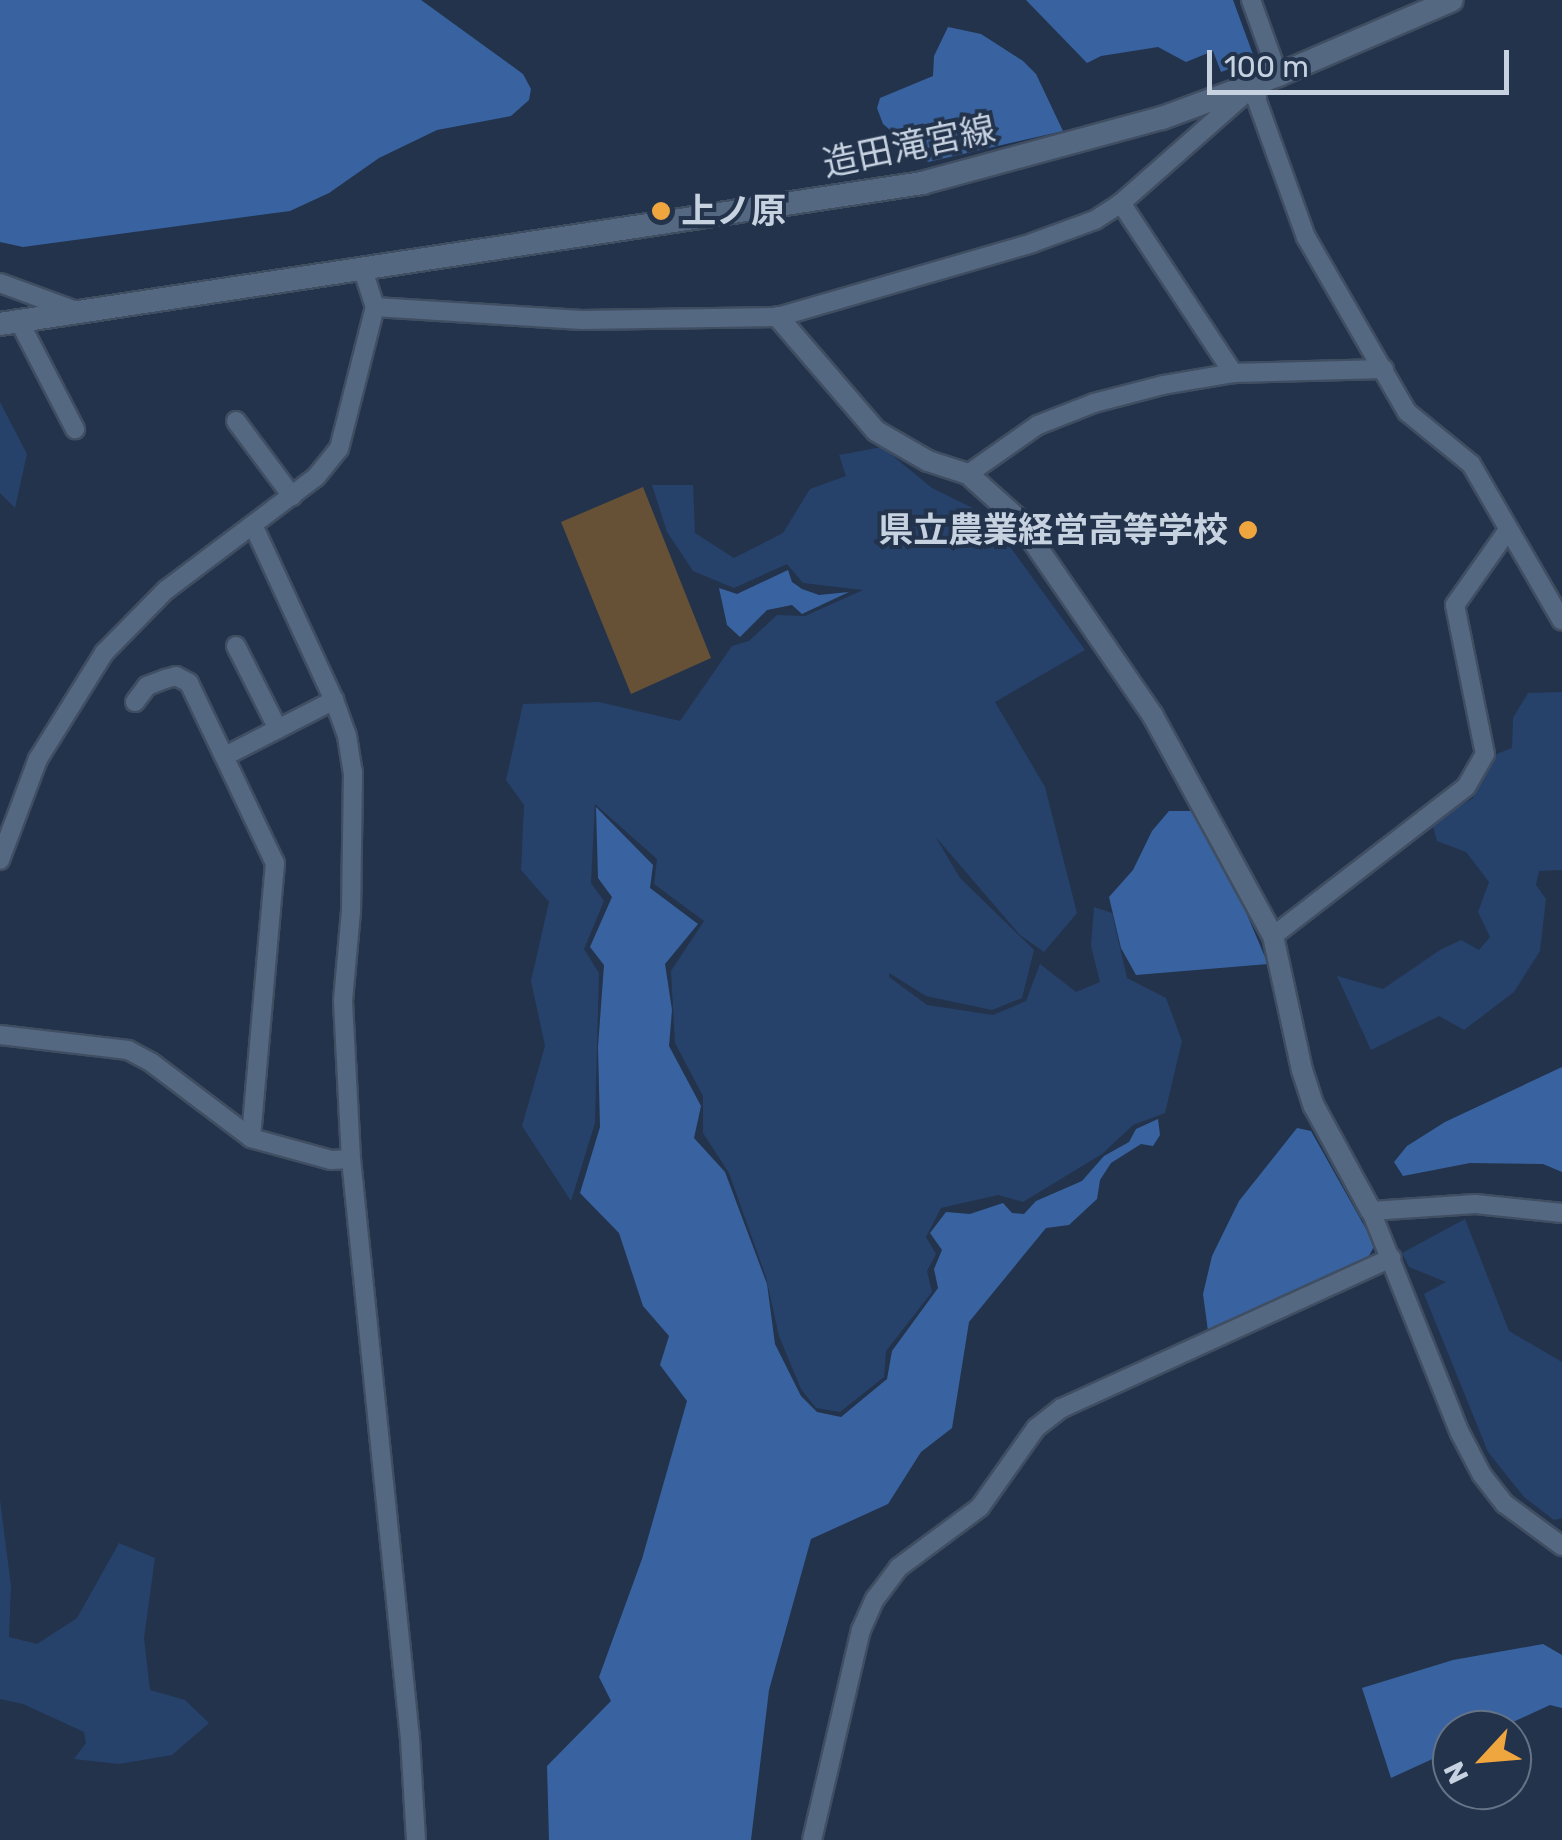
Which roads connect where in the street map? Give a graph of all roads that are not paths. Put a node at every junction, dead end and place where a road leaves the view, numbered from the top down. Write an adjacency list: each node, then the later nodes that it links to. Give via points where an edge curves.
1 (1251, 0): 3 (street)
2 (1452, 0): 3 (main road, 造田滝宮線)
3 (1268, 79): 4 (street); 5 (main road, 造田滝宮線, via 1162,118 922,183); 11 (street, via 1256,101 1306,238)
4 (1121, 202): 9 (street, via 1095,220 1032,243); 12 (street)
5 (364, 269): 7 (street); 8 (main road, 造田滝宮線)
6 (0, 283): 8 (street)
7 (376, 307): 9 (street, via 582,320); 16 (street, via 339,448)
8 (80, 312): 10 (main road, 造田滝宮線)
9 (778, 318): 15 (street, via 876,431)
10 (10, 322): 14 (street)
11 (1384, 369): 12 (street); 18 (street, via 1407,412 1471,464)
12 (1233, 373): 15 (street, via 1094,403 1038,425)
13 (236, 421): 16 (street)
14 (75, 429)
15 (968, 474): 26 (street, via 1017,518 1153,716)
16 (292, 496): 17 (street)
17 (254, 527): 21 (street); 25 (street, via 166,590 104,653 38,760)
18 (1508, 530): 19 (street); 26 (street, via 1455,605 1485,754 1466,787)
19 (1562, 621)
20 (236, 646): 23 (street)
21 (334, 700): 23 (street); 29 (street, via 353,772 352,911 343,1001)
22 (135, 702): 28 (street, via 147,686 165,679 189,682 275,863)
23 (278, 729): 24 (street)
24 (233, 752)
25 (0, 860)
26 (1273, 936): 30 (street, via 1308,1088)
27 (0, 1035): 28 (street, via 128,1050)
28 (251, 1138): 29 (street)
29 (351, 1160): 34 (street)
30 (1371, 1211): 31 (street, via 1475,1204); 32 (street)
31 (1562, 1213)
32 (1391, 1258): 33 (street, via 1482,1475 1505,1504); 35 (street, via 1078,1400 1036,1428 980,1507 898,1568 876,1600 861,1630)
33 (1562, 1546)
34 (416, 1840)
35 (812, 1840)

